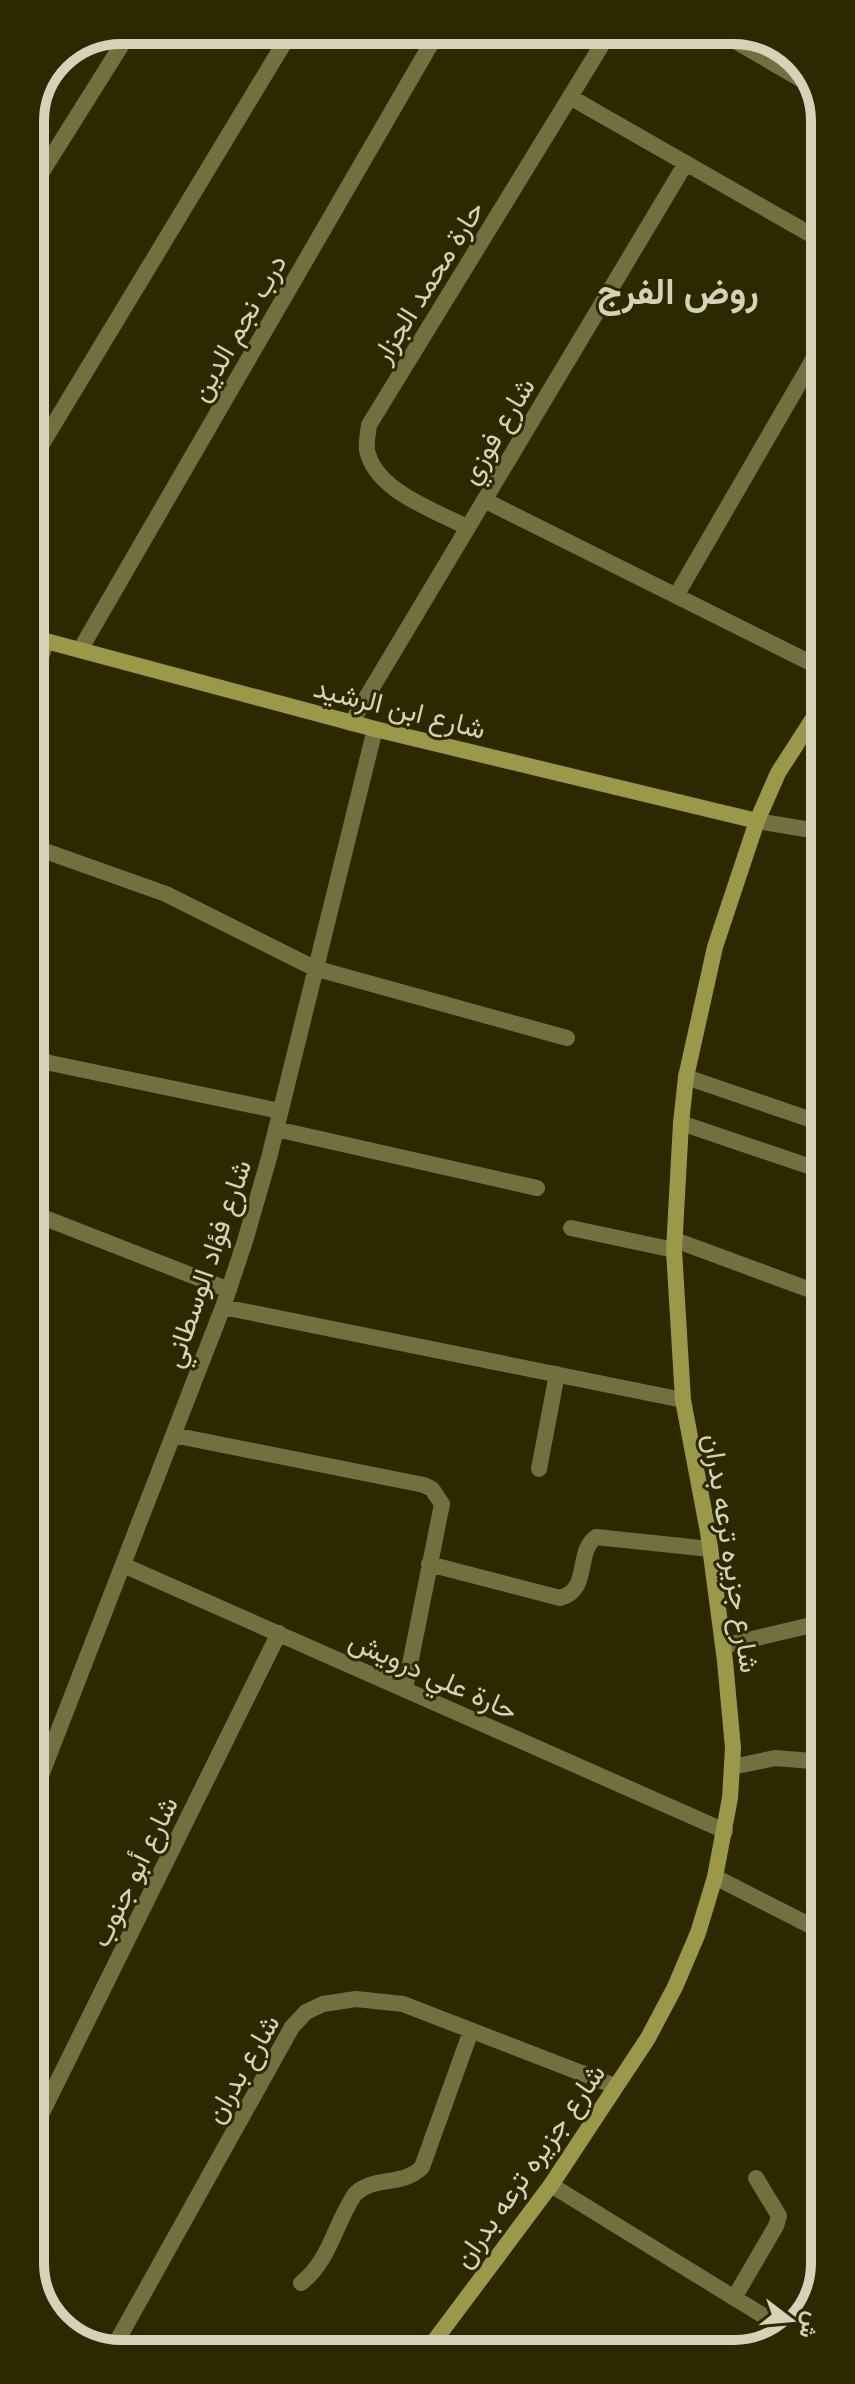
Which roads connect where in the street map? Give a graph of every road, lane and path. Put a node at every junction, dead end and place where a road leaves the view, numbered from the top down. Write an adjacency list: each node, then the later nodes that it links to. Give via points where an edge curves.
1 (122, 44): 9 (street)
2 (284, 44): 12 (street)
3 (431, 44): 17 (street, درب نجم الدين)
4 (602, 44): 7 (street, حارة محمد الجزار)
5 (740, 44): 6 (street)
6 (797, 77)
7 (570, 97): 8 (street); 14 (street, حارة محمد الجزار, via 369,425 367,449 375,471 392,488)
8 (686, 163): 10 (street); 13 (street, شارع فوزي)
9 (44, 169)
10 (811, 235)
11 (811, 363): 15 (street)
12 (44, 440)
13 (484, 500): 14 (street, شارع فوزي); 15 (street)
14 (468, 528): 20 (street, شارع فوزي)
15 (676, 596): 18 (street)
16 (44, 640): 17 (street, شارع ابن الرشيد)
17 (80, 650): 20 (street, شارع ابن الرشيد)
18 (811, 663)
19 (811, 722): 22 (street, شارع جزيره ترعه بدران, via 778,773)
20 (351, 723): 21 (street, شارع ابن الرشيد)
21 (375, 729): 22 (street, شارع ابن الرشيد); 25 (street, شارع فؤاد الوسطاني)
22 (757, 821): 23 (street); 28 (street, شارع جزيره ترعه بدران, via 715,947)
23 (811, 830)
24 (44, 851): 25 (street, via 166,894)
25 (314, 968): 26 (street); 29 (street, شارع فؤاد الوسطاني)
26 (567, 1038)
27 (44, 1061): 29 (street)
28 (686, 1077): 30 (street); 31 (street, شارع جزيره ترعه بدران)
29 (280, 1111): 32 (street, شارع فؤاد الوسطاني)
30 (811, 1119)
31 (681, 1123): 33 (street); 37 (street, شارع جزيره ترعه بدران)
32 (276, 1129): 34 (street); 38 (street, شارع فؤاد الوسطاني)
33 (811, 1167)
34 (537, 1188)
35 (44, 1218): 38 (street)
36 (571, 1228): 37 (street)
37 (674, 1245): 39 (street); 42 (street, شارع جزيره ترعه بدران)
38 (229, 1290): 40 (street, شارع فؤاد الوسطاني)
39 (811, 1291)
40 (223, 1307): 41 (street); 43 (street, شارع فؤاد الوسطاني)
41 (557, 1374): 42 (street); 44 (street)
42 (683, 1400): 45 (street, شارع جزيره ترعه بدران)
43 (173, 1435): 46 (street, via 432,1489 442,1504); 47 (street, شارع فؤاد الوسطاني)
44 (539, 1469)
45 (710, 1549): 46 (street, via 601,1536 589,1542 579,1584 560,1598); 50 (street, شارع جزيره ترعه بدران)
46 (429, 1564): 51 (street)
47 (123, 1565): 49 (street, حارة علي درويش); 54 (street, شارع فؤاد الوسطاني)
48 (811, 1625): 50 (street)
49 (279, 1633): 51 (street, حارة علي درويش); 60 (street, شارع أبو جنوب)
50 (723, 1646): 53 (street, شارع جزيره ترعه بدران)
51 (405, 1689): 55 (street, حارة علي درويش)
52 (811, 1761): 53 (street, via 775,1758)
53 (732, 1767): 55 (street, شارع جزيره ترعه بدران)
54 (44, 1768)
55 (725, 1831): 56 (street, شارع جزيره ترعه بدران)
56 (715, 1877): 57 (street); 59 (street, شارع جزيره ترعه بدران, via 675,1987)
57 (811, 1926)
58 (471, 2031): 59 (street, شارع بدران); 63 (street, via 422,2167 408,2178 362,2187 349,2202 323,2260); 66 (street, شارع بدران, via 403,2004 356,1999 306,2012 292,2027)
59 (615, 2086): 62 (street, شارع جزيره ترعه بدران)
60 (44, 2109)
61 (756, 2178): 64 (street, via 779,2216)
62 (551, 2185): 64 (street); 67 (street, شارع جزيره ترعه بدران)
63 (301, 2283)
64 (734, 2298): 65 (street)
65 (779, 2326)
66 (118, 2340)
67 (435, 2340)

